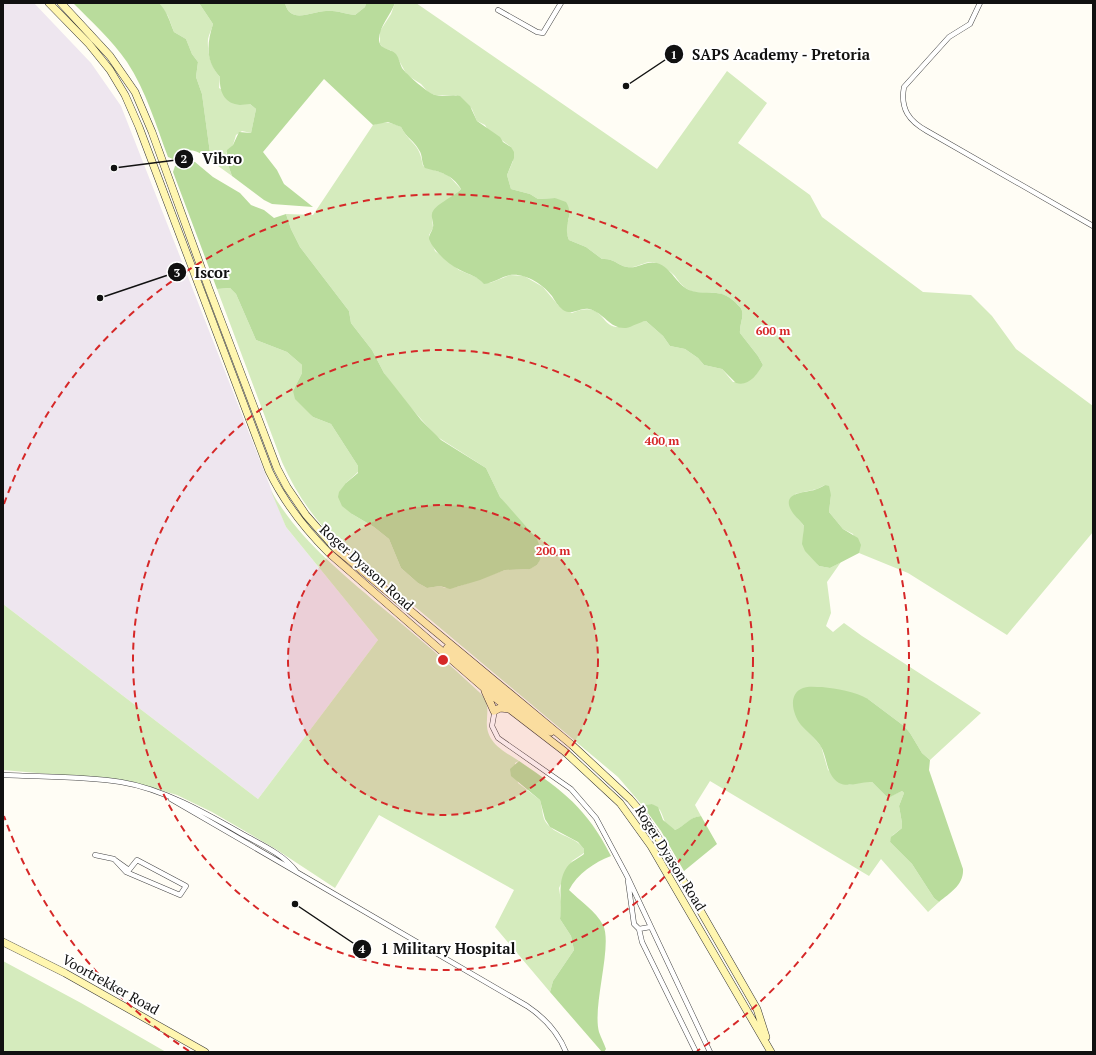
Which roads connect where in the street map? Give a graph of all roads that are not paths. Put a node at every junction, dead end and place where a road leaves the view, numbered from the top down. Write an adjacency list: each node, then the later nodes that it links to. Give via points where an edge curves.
1 (49, 3): 8 (main road, Roger Dyason Road, via 96,51 125,95)
2 (61, 3): 7 (main road, Roger Dyason Road, via 123,73 144,112)
3 (561, 3): 5 (street, via 543,32 536,32)
4 (980, 3): 6 (street, via 970,24 949,37 904,87 904,111 910,120 927,132)
5 (498, 10)
6 (1093, 226)
7 (242, 375): 8 (main road); 9 (main road, Roger Dyason Road, via 277,468 297,502 335,548)
8 (233, 379): 10 (main road, Roger Dyason Road, via 269,471 285,500 311,535)
9 (404, 606): 11 (main road, via 429,633); 14 (main road, Roger Dyason Road)
10 (483, 686): 11 (main road, Roger Dyason Road); 12 (main road)
11 (501, 698): 12 (street); 13 (main road, Roger Dyason Road); 14 (main road)
12 (494, 711): 13 (main road, via 502,708); 18 (street, via 492,726 498,738 580,798 603,829)
13 (515, 713): 26 (main road, Roger Dyason Road, via 605,787 632,817)
14 (572, 745): 26 (main road, Roger Dyason Road, via 618,786 652,828 757,1009)
15 (3, 775): 23 (street, via 122,782 194,807 276,853 298,874 536,1012 556,1032)
16 (95, 855): 17 (street)
17 (115, 860): 17 (street, via 126,872 180,895 186,886 136,860 129,870)
18 (627, 876): 19 (street); 20 (street, via 634,924)
19 (650, 927): 20 (street); 25 (street)
20 (639, 929): 24 (street, via 642,942)
21 (3, 942): 22 (main road, Voortrekker Road, via 65,973)
22 (205, 1052)
23 (566, 1052)
24 (696, 1052)
25 (710, 1052)
26 (772, 1052)

